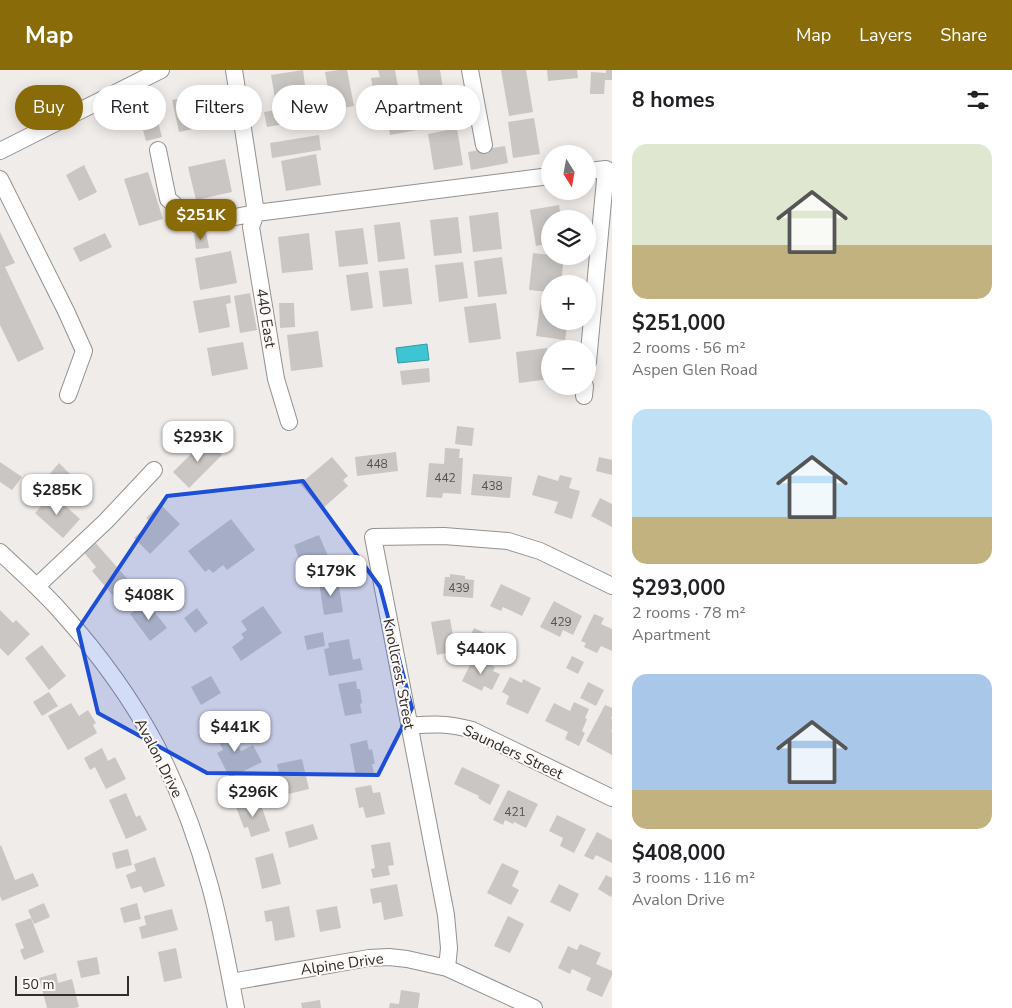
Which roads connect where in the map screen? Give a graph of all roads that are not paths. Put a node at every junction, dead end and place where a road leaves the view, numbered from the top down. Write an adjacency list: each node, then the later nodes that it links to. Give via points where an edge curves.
1 (161, 70): 6 (street)
2 (234, 70): 10 (street, 440 East)
3 (470, 70): 4 (street)
4 (484, 145)
5 (158, 150): 10 (street, via 168,199 198,224)
6 (0, 151)
7 (596, 170): 11 (street, via 606,169)
8 (541, 177): 10 (street)
9 (0, 179): 12 (street, via 84,351)
10 (256, 213): 13 (street, 440 East, via 251,227 252,236 276,379)
11 (590, 340)
12 (68, 395)
13 (289, 422)
14 (154, 470): 16 (street)
15 (0, 552): 16 (street, Avalon Drive)
16 (37, 586): 21 (street, Avalon Drive, via 62,612 125,693 155,744 196,838)
17 (612, 586): 18 (street, Knollcrest Street, via 540,551 508,541 444,536 373,536)
18 (409, 726): 19 (street, Saunders Street, via 449,724 472,730); 20 (street, Knollcrest Street, via 446,915)
19 (612, 798)
20 (447, 968): 21 (street, Alpine Drive, via 406,959 368,958); 22 (street, Alpine Drive)
21 (231, 982): 23 (street, Avalon Drive)
22 (502, 1001): 24 (street, Alpine Drive)
23 (236, 1008)
24 (534, 1008)

